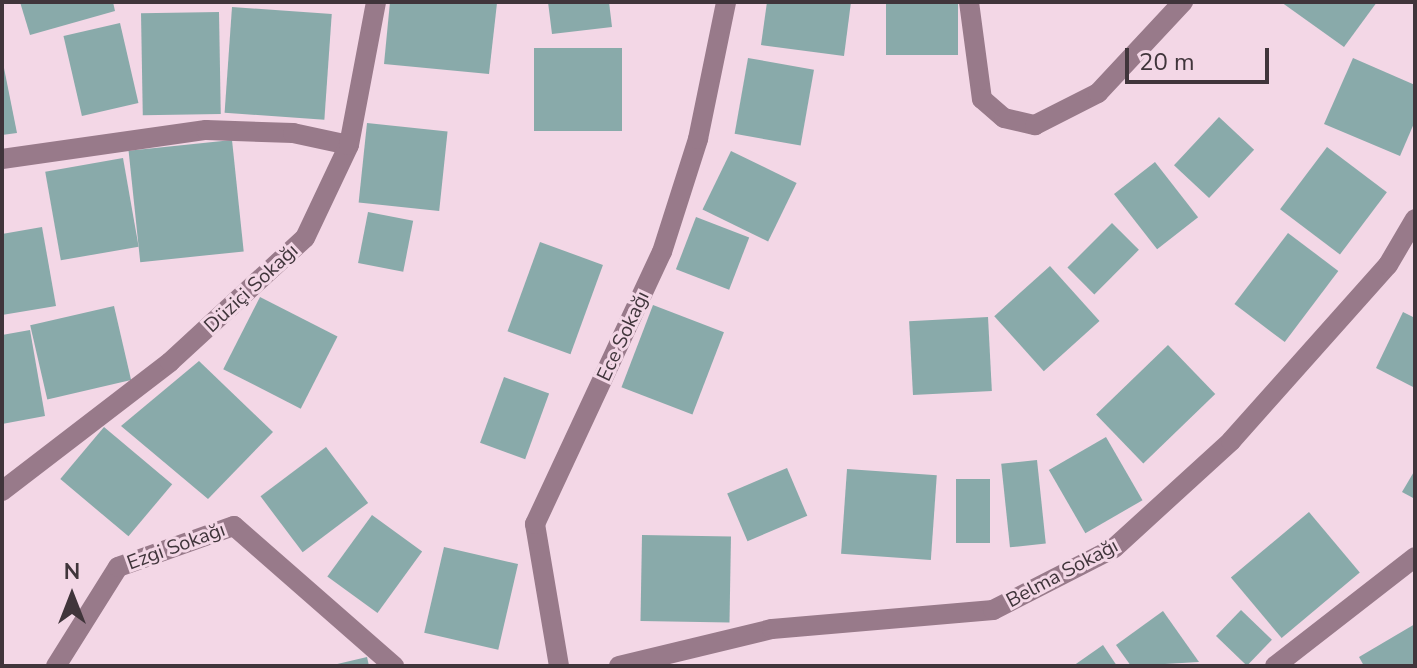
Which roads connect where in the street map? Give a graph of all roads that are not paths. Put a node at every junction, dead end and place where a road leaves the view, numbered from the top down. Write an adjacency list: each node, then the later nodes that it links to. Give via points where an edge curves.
1 (376, 2): 5 (street, Düziçi Sokağı)
2 (726, 2): 12 (street, Ece Sokağı, via 698,139 662,252 535,524)
3 (969, 2): 4 (street, via 982,99 1004,118 1035,125 1098,93)
4 (1183, 2)
5 (349, 145): 6 (street, via 293,133 206,130); 8 (street, Düziçi Sokağı, via 305,238 170,362)
6 (2, 159)
7 (1415, 219): 13 (street, Belma Sokağı, via 1388,265 1231,441 1114,548 993,610 772,629)
8 (2, 491)
9 (1415, 557): 14 (street)
10 (56, 666): 11 (street, Ezgi Sokağı, via 118,567 234,526)
11 (394, 666)
12 (559, 666)
13 (619, 666)
14 (1275, 666)

